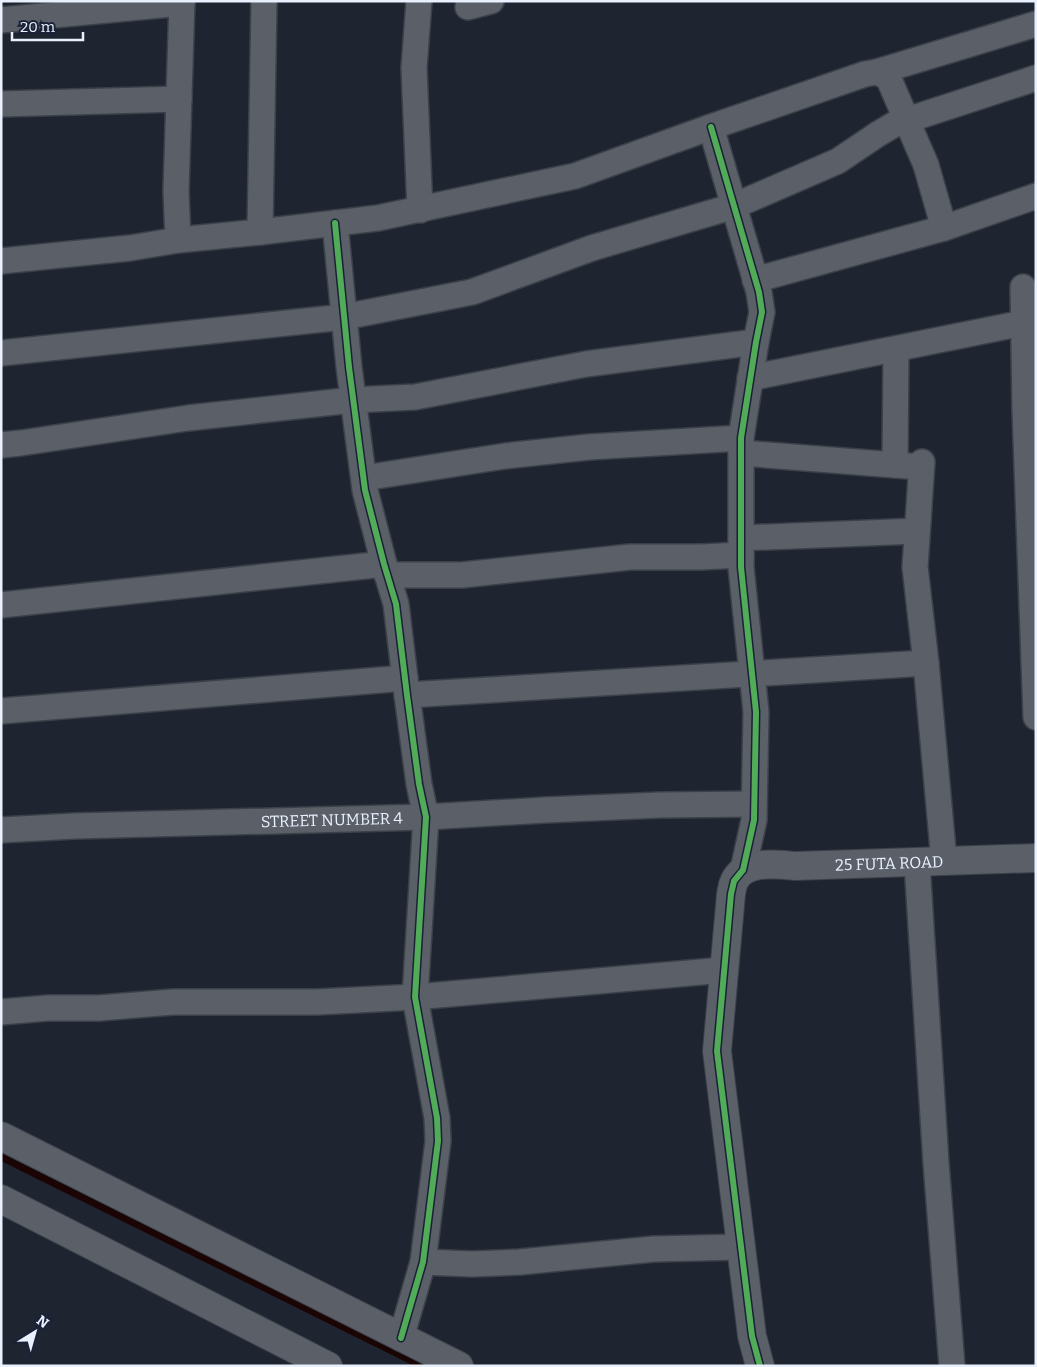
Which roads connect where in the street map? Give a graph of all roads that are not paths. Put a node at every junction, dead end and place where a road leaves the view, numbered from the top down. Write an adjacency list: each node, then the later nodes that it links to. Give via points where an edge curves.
1 (264, 1): 17 (street)
2 (419, 1): 14 (street, via 414,68)
3 (182, 2): 4 (street); 8 (street)
4 (1, 20)
5 (1036, 24): 6 (street)
6 (877, 72): 10 (street, via 888,77); 11 (street)
7 (1036, 78): 10 (street)
8 (179, 99): 9 (street); 18 (street)
9 (1, 104)
10 (907, 120): 13 (street, via 878,134 838,161); 16 (street, via 926,165)
11 (710, 126): 13 (street); 14 (street, via 575,176)
12 (1036, 196): 16 (street)
13 (734, 206): 20 (street); 22 (street, via 592,248 472,292)
14 (420, 210): 15 (street)
15 (335, 223): 17 (street); 22 (street)
16 (944, 228): 20 (street)
17 (260, 232): 18 (street)
18 (178, 240): 19 (street)
19 (1, 262)
20 (755, 280): 24 (street, via 762,312)
21 (1023, 287): 23 (street)
22 (344, 317): 26 (street); 28 (street)
23 (1023, 323): 25 (street); 41 (street)
24 (756, 342): 27 (street); 28 (street, via 586,364 415,397)
25 (896, 348): 27 (street); 31 (street)
26 (1, 353)
27 (750, 378): 30 (street)
28 (353, 400): 29 (street, via 188,418); 32 (street)
29 (1, 445)
30 (741, 445): 31 (street); 32 (street, via 589,446); 34 (street)
31 (895, 465): 33 (street, via 922,465)
32 (364, 478): 35 (street)
33 (917, 530): 34 (street); 37 (street, via 915,567)
34 (741, 547): 35 (street, via 701,557 630,558 462,576); 38 (street)
35 (385, 569): 36 (street); 39 (street, via 396,604)
36 (1, 605)
37 (926, 663): 38 (street); 46 (street)
38 (751, 674): 39 (street); 42 (street, via 756,712)
39 (406, 687): 40 (street); 43 (street)
40 (1, 712)
41 (1036, 717)
42 (754, 804): 43 (street, STREET NUMBER 4, via 660,805); 48 (street, via 754,820)
43 (426, 817): 44 (street, STREET NUMBER 4); 50 (street)
44 (1, 830)
45 (1036, 858): 46 (street, 25 FUTA ROAD)
46 (944, 861): 47 (street, 25 FUTA ROAD)
47 (917, 863): 48 (street, 25 FUTA ROAD, via 761,864); 60 (street)
48 (743, 870): 49 (street, via 734,881 731,894)
49 (724, 970): 50 (street); 54 (street, via 717,1051)
50 (415, 996): 51 (street, via 317,1002 173,1002); 55 (street, via 437,1118 438,1141)
51 (1, 1012)
52 (1, 1136): 56 (street)
53 (1, 1199): 57 (street)
54 (741, 1247): 55 (street, via 654,1249 510,1263); 59 (street, via 752,1336)
55 (423, 1262): 56 (street)
56 (416, 1352): 58 (street)
57 (328, 1366)
58 (458, 1366)
59 (760, 1366)
60 (952, 1366)

